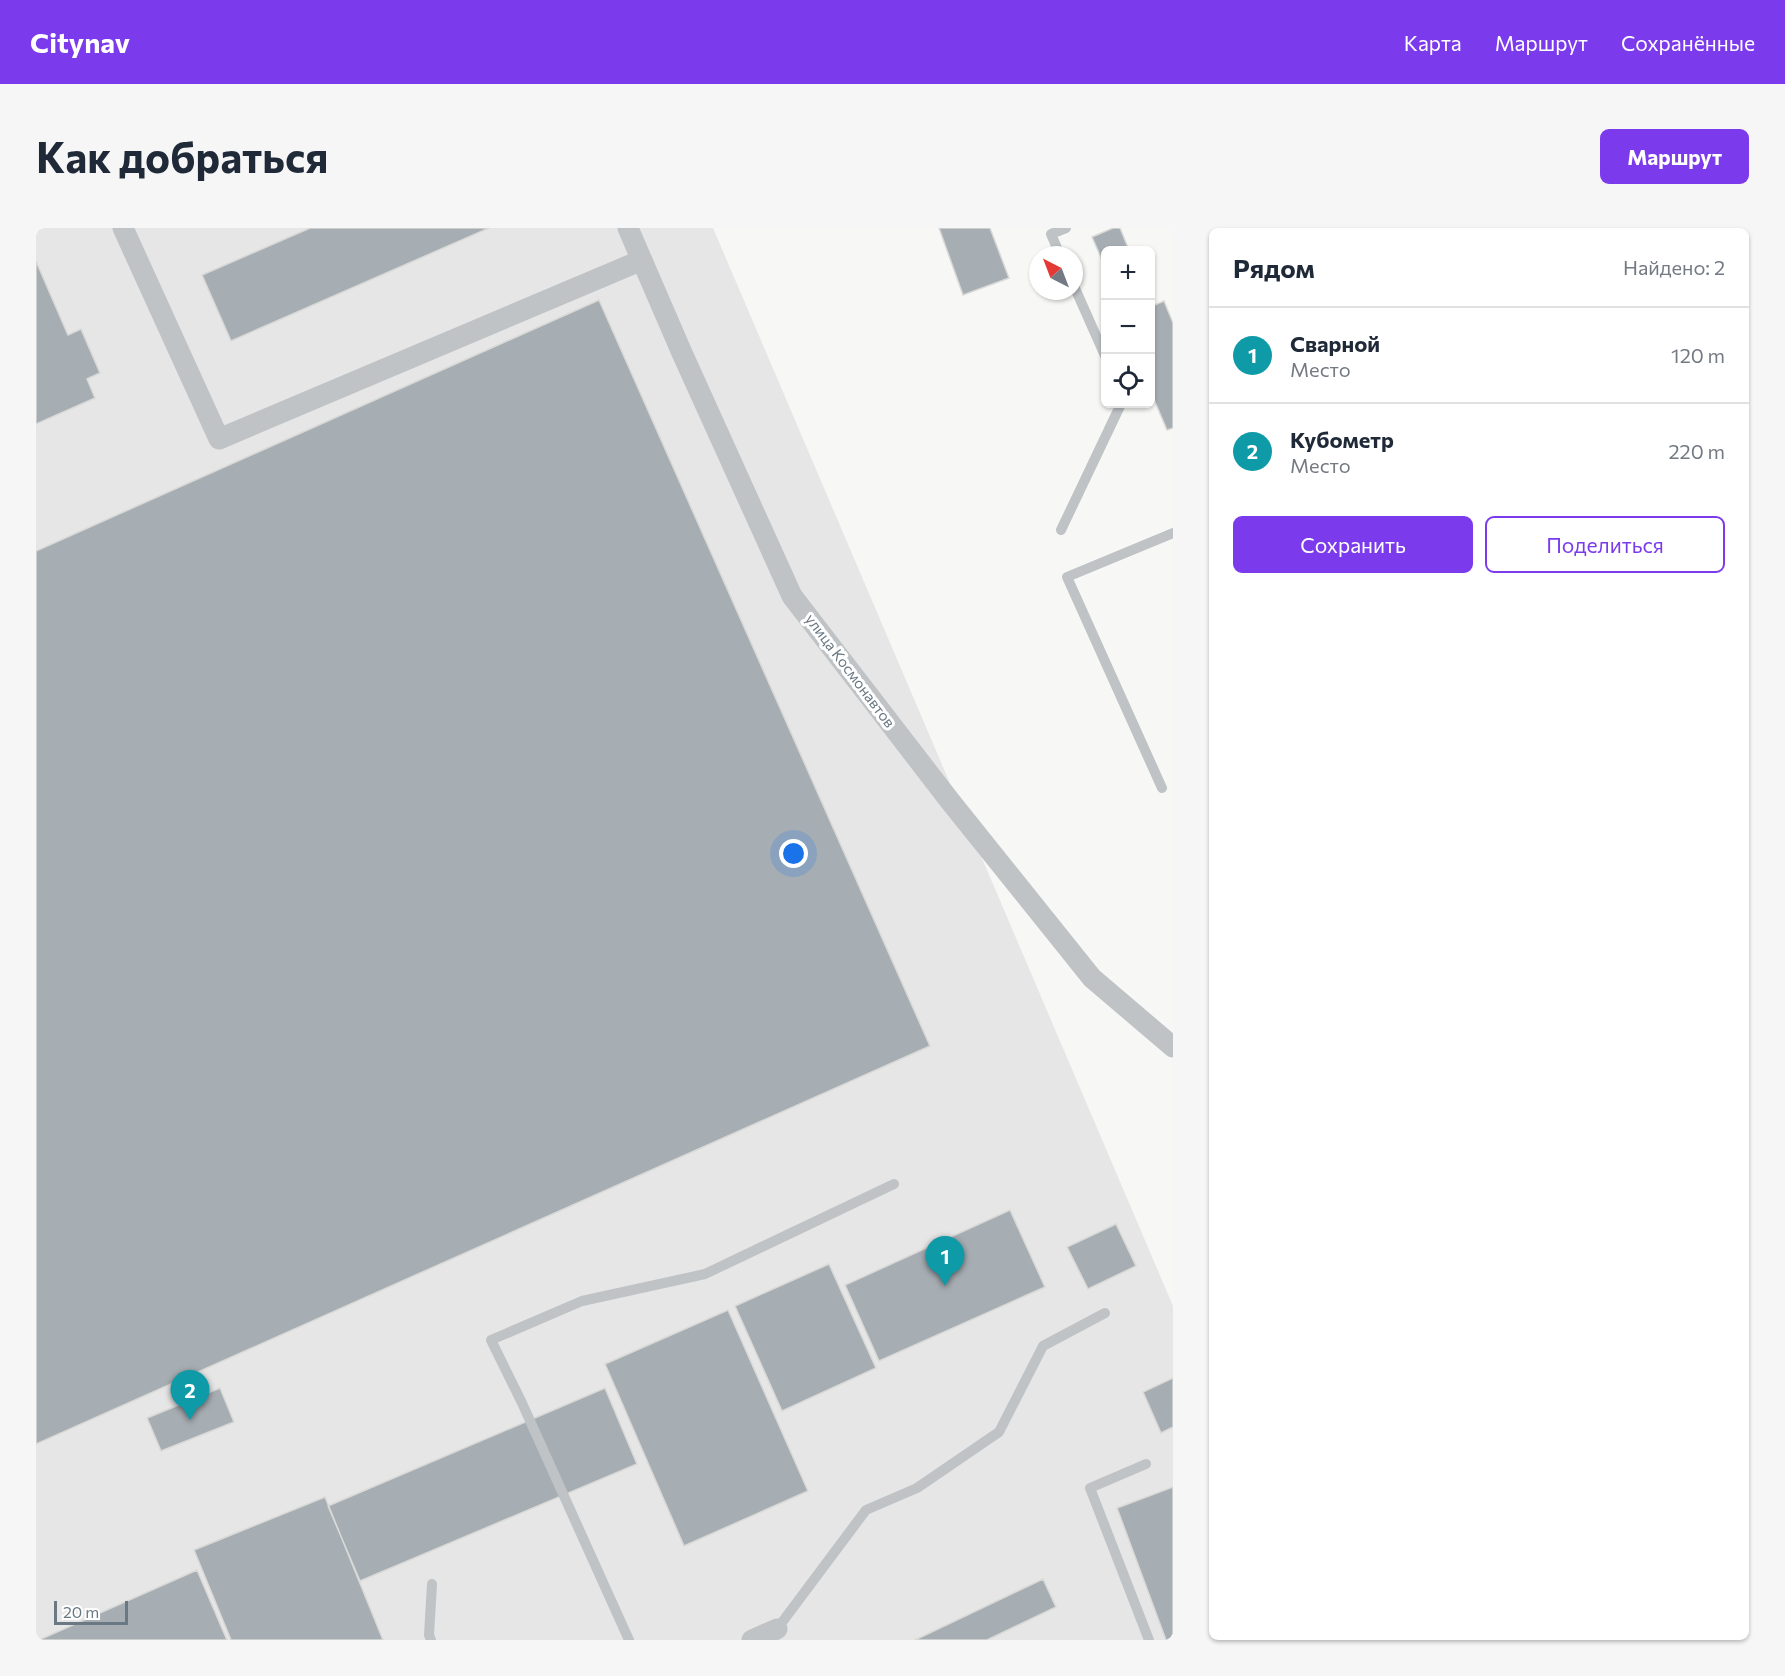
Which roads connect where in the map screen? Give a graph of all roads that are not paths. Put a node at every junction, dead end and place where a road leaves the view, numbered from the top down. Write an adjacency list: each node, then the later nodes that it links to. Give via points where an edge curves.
1 (123, 228): 5 (street, via 219,439)
2 (628, 228): 5 (street, улица Космонавтов)
3 (1066, 228): 4 (lane, via 1051,234)
4 (1056, 246)
5 (642, 260): 12 (street, улица Космонавтов, via 792,596 1092,978)
6 (1080, 300): 7 (lane)
7 (1104, 354)
8 (1119, 408): 9 (lane)
9 (1061, 530)
10 (1173, 533): 11 (lane, via 1067,577)
11 (1162, 788)
12 (1173, 1047)
13 (894, 1184): 19 (lane, via 705,1274 582,1301 491,1340)
14 (1105, 1313): 17 (lane, via 1043,1346 999,1432 917,1488 866,1510)
15 (1146, 1464): 21 (lane, via 1090,1488)
16 (432, 1584): 18 (lane)
17 (777, 1629): 20 (street)
18 (431, 1640)
19 (629, 1640)
20 (752, 1640)
21 (1149, 1640)

